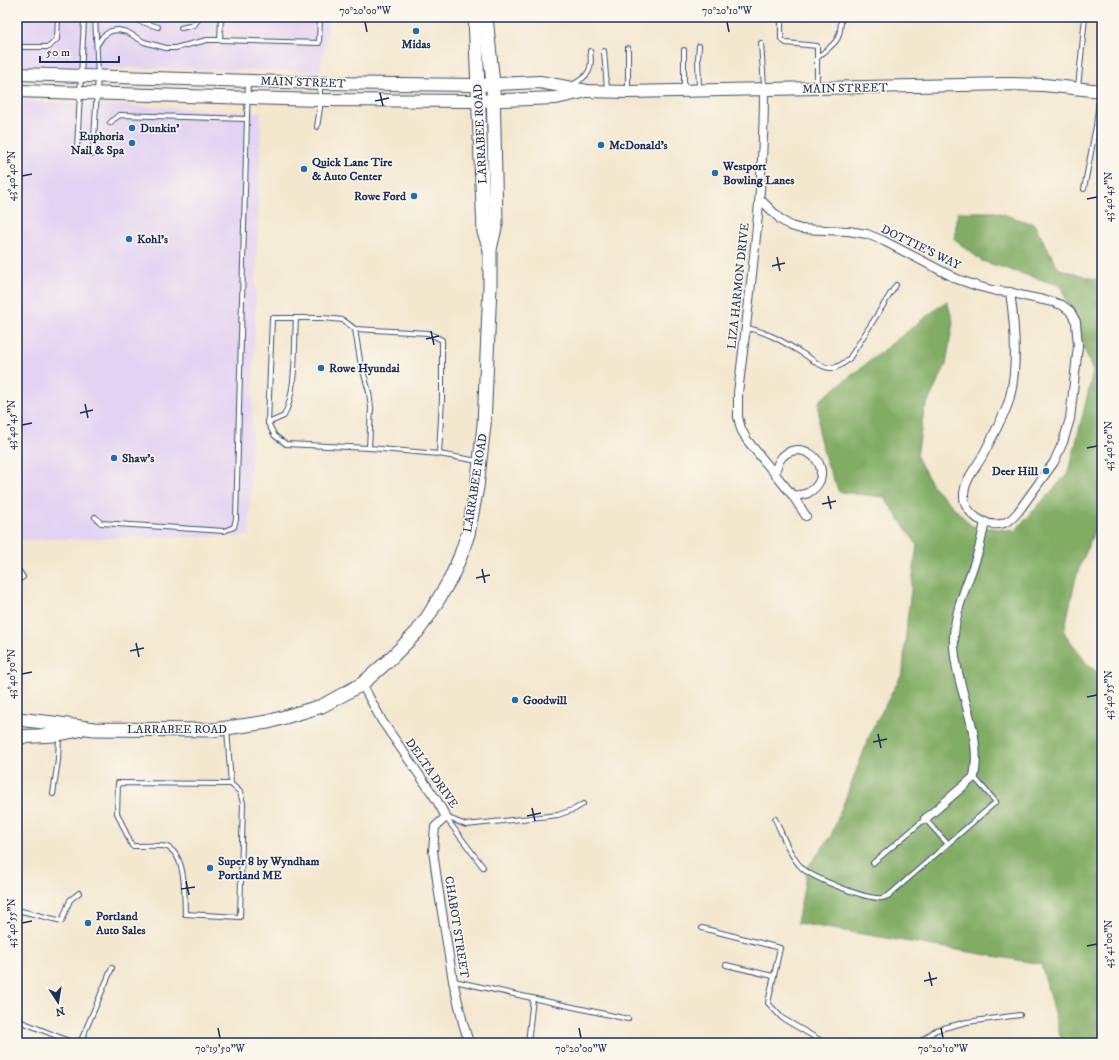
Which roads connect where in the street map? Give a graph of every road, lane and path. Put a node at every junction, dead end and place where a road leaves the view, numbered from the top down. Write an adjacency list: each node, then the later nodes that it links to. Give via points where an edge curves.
1 (58, 17): 19 (lane, via 57,39 49,47)
2 (85, 17): 26 (lane)
3 (95, 17): 17 (lane)
4 (135, 17): 13 (lane, via 139,21)
5 (200, 17): 14 (lane, via 194,25)
6 (221, 17): 15 (lane)
7 (320, 17): 15 (lane, via 319,43)
8 (475, 17): 31 (main road, LARRABEE ROAD)
9 (486, 17): 30 (main road, LARRABEE ROAD)
10 (781, 17): 24 (lane, via 781,39 786,43 817,46)
11 (841, 17): 24 (lane, via 840,36)
12 (1085, 17): 34 (lane)
13 (158, 27)
14 (181, 28)
15 (220, 40): 17 (lane, via 166,48 144,42 118,30 103,36)
16 (761, 43): 35 (lane)
17 (97, 45): 27 (lane)
18 (699, 46): 39 (lane)
19 (17, 47)
20 (628, 48): 42 (lane)
21 (684, 50): 38 (lane)
22 (590, 51): 32 (lane, via 590,71 583,79)
23 (604, 52): 41 (lane)
24 (817, 58): 33 (lane)
25 (17, 74): 26 (main road, MAIN STREET)
26 (82, 75): 27 (main road, MAIN STREET); 43 (lane)
27 (98, 75): 28 (main road, MAIN STREET); 44 (lane)
28 (248, 81): 29 (main road, MAIN STREET); 45 (lane)
29 (320, 83): 31 (main road, MAIN STREET); 46 (lane)
30 (493, 84): 31 (main road, MAIN STREET); 32 (main road, MAIN STREET, via 540,82); 48 (main road, LARRABEE ROAD)
31 (477, 85): 47 (main road, LARRABEE ROAD)
32 (564, 86): 37 (main road, MAIN STREET)
33 (817, 88): 34 (main road, MAIN STREET, via 1010,84); 35 (main road, MAIN STREET)
34 (1078, 88): 40 (main road, MAIN STREET)
35 (764, 90): 39 (main road, MAIN STREET); 55 (street, LIZA HARMON DRIVE)
36 (17, 91): 43 (main road, MAIN STREET)
37 (587, 91): 41 (main road, MAIN STREET); 48 (main road, MAIN STREET, via 556,98)
38 (684, 91): 39 (main road, MAIN STREET); 42 (main road, MAIN STREET)
39 (699, 91)
40 (1101, 91): 54 (lane)
41 (607, 92): 42 (main road, MAIN STREET)
42 (628, 92)
43 (81, 93): 44 (main road, MAIN STREET); 52 (lane)
44 (97, 93): 45 (main road, MAIN STREET); 53 (lane)
45 (248, 98): 46 (main road, MAIN STREET); 49 (lane)
46 (320, 100): 47 (main road, MAIN STREET); 51 (lane)
47 (478, 101): 48 (main road, MAIN STREET); 56 (main road, LARRABEE ROAD, via 484,232)
48 (493, 101): 56 (main road, LARRABEE ROAD, via 496,224)
49 (247, 119): 50 (lane, via 120,115); 69 (lane, via 234,527 224,531 101,523)
50 (110, 123)
51 (318, 128)
52 (77, 149)
53 (94, 154)
54 (1084, 189)
55 (760, 199): 58 (street, DOTTIE'S WAY, via 781,220 791,226 866,234 957,279 996,291); 60 (street, LIZA HARMON DRIVE)
56 (490, 249): 65 (main road, LARRABEE ROAD, via 487,374)
57 (896, 285): 60 (lane, via 849,359 839,366 831,368 818,364 758,330)
58 (1010, 292): 70 (street, via 1015,348 1012,385 1006,408 987,448 970,475 964,497 968,509); 70 (street, DOTTIE'S WAY, via 1062,305 1070,312 1076,322 1078,334 1073,395 1070,419 1063,442 1043,479 1012,519 994,524)
59 (296, 318): 61 (lane, via 343,320); 62 (lane, via 292,386 287,409 284,416); 62 (lane, via 272,318)
60 (746, 328): 66 (street, LIZA HARMON DRIVE, via 738,393 738,417 747,440)
61 (355, 329): 63 (lane, via 369,392); 64 (lane, via 428,333 442,340)
62 (268, 423): 63 (lane, via 275,436 286,444)
63 (369, 448): 64 (lane)
64 (439, 454): 65 (lane)
65 (480, 461): 73 (main road, LARRABEE ROAD, via 468,534 441,597 417,632)
66 (775, 474): 67 (street, LIZA HARMON DRIVE); 67 (street, via 781,458 793,450 808,452 814,456 821,468 819,482 808,492)
67 (793, 496): 68 (street, LIZA HARMON DRIVE)
68 (806, 516)
69 (95, 517)
70 (985, 522): 79 (street, via 956,620 954,645 958,675 974,738)
71 (17, 568): 72 (lane, via 23,577)
72 (17, 581)
73 (362, 684): 76 (main road, LARRABEE ROAD, via 315,708 268,722); 83 (street, DELTA DRIVE, via 382,722 436,798)
74 (17, 719): 75 (main road, LARRABEE ROAD)
75 (86, 728): 76 (main road, LARRABEE ROAD); 77 (main road, LARRABEE ROAD)
76 (227, 729): 80 (lane)
77 (59, 734): 78 (main road, LARRABEE ROAD); 81 (lane)
78 (17, 737)
79 (974, 777): 85 (street); 86 (lane, via 996,802)
80 (231, 784): 80 (lane, via 118,783 117,813 132,846 166,847 179,858 185,914 240,917 242,803 240,792)
81 (53, 794)
82 (583, 804): 83 (lane, DELTA DRIVE, via 558,815 466,825)
83 (446, 817): 88 (lane); 95 (street, CHABOT STREET, via 435,827 433,851)
84 (775, 819): 86 (lane, via 792,855 802,868 825,882 874,898 888,896)
85 (925, 819): 86 (lane); 87 (lane)
86 (947, 844)
87 (873, 863)
88 (483, 867)
89 (79, 893): 90 (lane, via 70,900 62,921)
90 (17, 910)
91 (702, 928): 94 (lane, via 780,948)
92 (726, 965): 94 (lane)
93 (112, 968): 101 (lane)
94 (773, 976): 104 (lane, via 768,1003 782,1018)
95 (453, 981): 96 (lane); 102 (street, CHABOT STREET)
96 (533, 998): 98 (lane); 103 (lane)
97 (1020, 1015): 105 (lane, via 967,1022 936,1030)
98 (628, 1019)
99 (17, 1020): 100 (lane)
100 (74, 1043)
101 (80, 1043)
102 (469, 1043)
103 (528, 1043)
104 (825, 1043)
105 (918, 1043)

